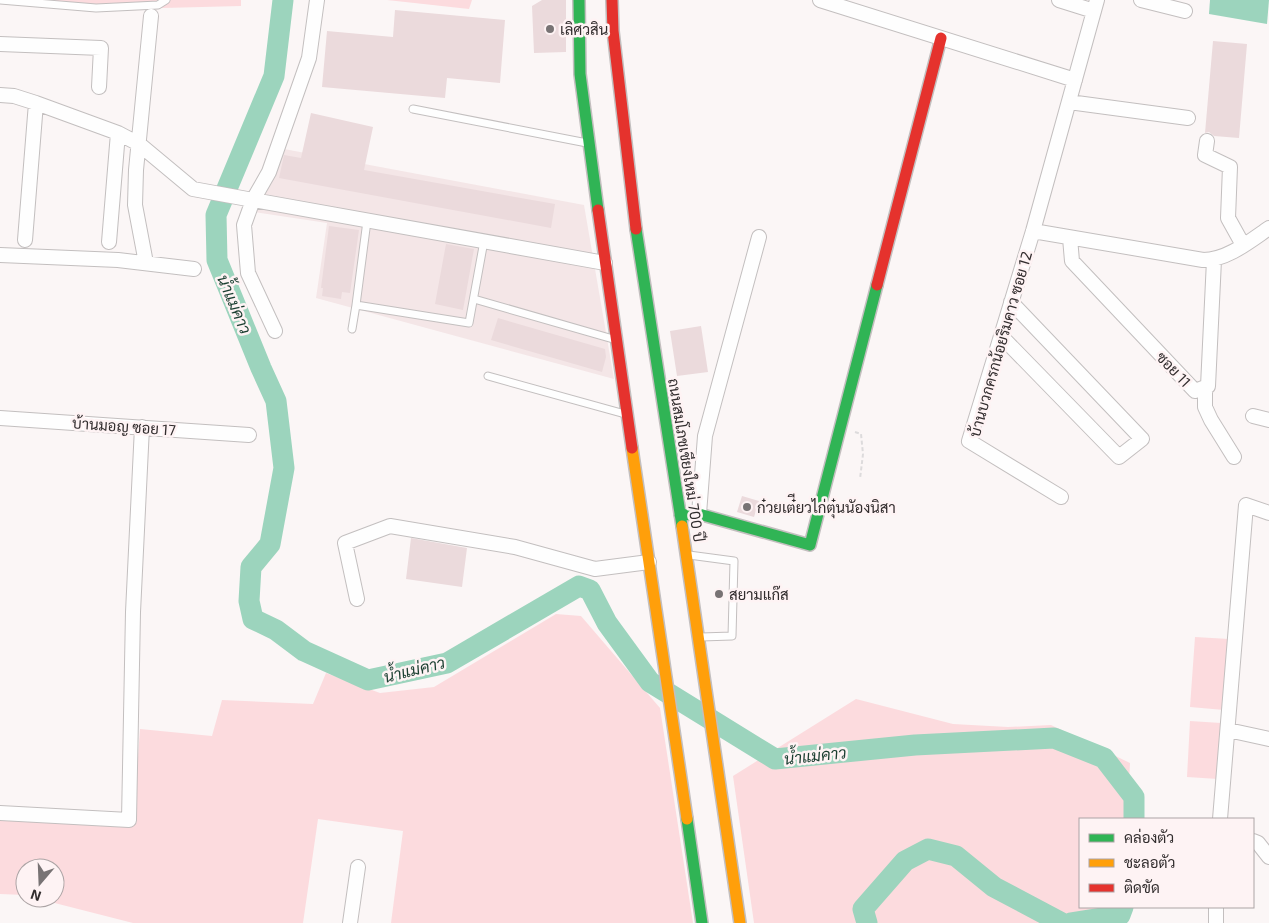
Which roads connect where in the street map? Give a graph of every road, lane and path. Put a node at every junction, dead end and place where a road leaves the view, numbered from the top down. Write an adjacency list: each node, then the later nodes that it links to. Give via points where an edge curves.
1 (0, 0): 10 (lane, via 96,8)
2 (166, 0): 10 (lane)
3 (317, 0): 25 (street, via 309,58 269,172)
4 (579, 0): 24 (main road, via 580,74)
5 (612, 0): 61 (main road, ถนนสมโภชเชียงใหม่ 700 ปี, via 636,232)
6 (820, 0): 12 (street)
7 (1059, 0): 9 (street)
8 (1140, 0): 11 (street)
9 (1095, 5): 14 (street, บ้านบวกครกน้อยริมคาว ซอย 12)
10 (155, 7): 23 (street)
11 (1185, 11)
12 (941, 38): 14 (street); 54 (main road)
13 (0, 44): 15 (street, via 101,48)
14 (1075, 80): 17 (street, บ้านบวกครกน้อยริมคาว ซอย 12)
15 (99, 87)
16 (0, 95): 18 (street)
17 (1069, 102): 20 (street); 28 (street, บ้านบวกครกน้อยริมคาว ซอย 12)
18 (36, 103): 21 (street); 31 (street)
19 (413, 109): 24 (lane)
20 (1188, 118)
21 (118, 132): 23 (street); 33 (street)
22 (1207, 140): 34 (street, via 1205,155 1230,167 1228,218)
23 (139, 144): 25 (street, via 193,189); 37 (street, via 135,205)
24 (589, 144): 38 (main road)
25 (248, 199): 26 (street); 44 (street, via 244,225 248,273)
26 (367, 221): 32 (street); 42 (lane)
27 (1269, 228): 34 (street)
28 (1033, 232): 30 (street); 41 (street, บ้านบวกครกน้อยริมคาว ซอย 12)
29 (759, 238): 60 (street, via 705,436)
30 (1070, 238): 36 (street); 48 (street, ซอย 11, via 1072,261 1195,391)
31 (25, 240)
32 (484, 241): 38 (street); 40 (lane)
33 (109, 242)
34 (1243, 245): 36 (street)
35 (0, 255): 37 (street)
36 (1214, 260): 48 (street, ซอย 11, via 1208,386)
37 (146, 263): 39 (street)
38 (605, 263): 46 (main road)
39 (194, 269)
40 (474, 299): 42 (lane, via 470,323); 46 (lane)
41 (1012, 302): 45 (street, บ้านบวกครกน้อยริมคาว ซอย 12); 45 (street, via 1142,439 1120,457)
42 (356, 305): 43 (lane)
43 (352, 329)
44 (275, 331)
45 (1001, 336): 58 (street, บ้านบวกครกน้อยริมคาว ซอย 12, via 969,441)
46 (616, 339): 49 (main road)
47 (488, 376): 49 (lane)
48 (1205, 388): 56 (street, via 1205,406)
49 (628, 415): 63 (main road)
50 (1253, 416): 52 (street)
51 (0, 418): 53 (street, บ้านมอญ ซอย 17)
52 (1269, 420)
53 (142, 427): 55 (street, บ้านมอญ ซอย 17); 68 (street, via 133,612 129,820)
54 (840, 428): 57 (path, via 861,434); 60 (main road, via 810,545)
55 (249, 435)
56 (1234, 457)
57 (860, 479)
58 (1061, 497)
59 (1269, 513): 66 (street, via 1246,506)
60 (699, 514): 61 (main road)
61 (680, 515): 62 (main road, ถนนสมโภชเชียงใหม่ 700 ปี)
62 (686, 554): 65 (main road, ถนนสมโภชเชียงใหม่ 700 ปี); 65 (lane, via 734,561 732,636)
63 (649, 562): 64 (street, via 594,569 515,547 390,526 345,543); 75 (main road)
64 (357, 599)
65 (698, 637): 76 (main road, ถนนสมโภชเชียงใหม่ 700 ปี)
66 (1228, 730): 67 (street); 69 (street)
67 (1269, 739)
68 (0, 813)
69 (1220, 818)
70 (1254, 841): 71 (street)
71 (1269, 857)
72 (358, 867): 74 (street)
73 (1216, 908): 77 (street)
74 (350, 923)
75 (702, 923)
76 (740, 923)
77 (1216, 923)

